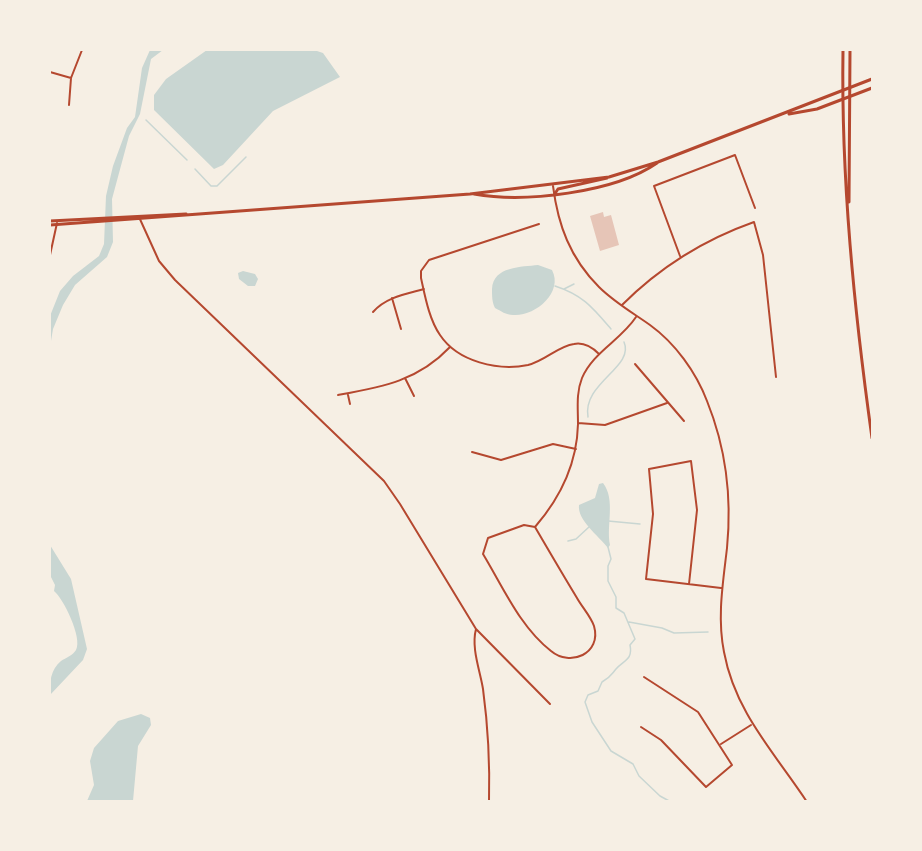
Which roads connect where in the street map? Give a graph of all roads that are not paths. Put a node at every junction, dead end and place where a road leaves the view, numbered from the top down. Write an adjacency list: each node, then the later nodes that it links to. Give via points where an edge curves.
1 (82, 50): 5 (street)
2 (843, 50): 9 (street)
3 (850, 50): 7 (street)
4 (50, 72): 5 (street)
5 (70, 78): 12 (street)
6 (873, 79): 7 (street)
7 (849, 88): 9 (street); 10 (street)
8 (873, 88): 10 (street)
9 (842, 90): 11 (street); 13 (street)
10 (850, 96): 11 (street); 20 (street)
11 (842, 99): 13 (street, via 817,109); 20 (street)
12 (69, 105)
13 (787, 114): 14 (street)
14 (658, 162): 15 (street); 18 (street, via 613,182)
15 (609, 177): 16 (street); 18 (street, via 558,189)
16 (553, 186): 17 (street); 18 (street)
17 (470, 194): 18 (street, via 513,198); 21 (street)
18 (554, 195): 29 (street, via 557,217 570,248 599,288)
19 (755, 208): 26 (street, via 735,155 654,186)
20 (849, 210): 45 (street, via 858,329)
21 (139, 217): 22 (street); 51 (street, via 159,261 175,280 384,481)
22 (57, 222): 23 (street); 25 (street)
23 (50, 223)
24 (539, 224): 27 (street, via 429,260 421,271)
25 (50, 255)
26 (680, 256): 29 (street); 36 (street, via 753,222 764,255)
27 (424, 289): 28 (street); 33 (street, via 435,324)
28 (392, 298): 30 (street); 32 (street)
29 (622, 305): 31 (street)
30 (373, 312)
31 (637, 316): 34 (street); 50 (street, via 671,344 692,370 717,428 729,509)
32 (400, 329)
33 (450, 347): 34 (street, via 485,364 499,366 530,364 574,344 585,344); 37 (street, via 436,361)
34 (598, 354): 44 (street, via 579,386)
35 (635, 364): 41 (street)
36 (776, 377)
37 (405, 378): 38 (street, via 393,385); 40 (street)
38 (348, 394): 39 (street); 42 (street)
39 (338, 395)
40 (414, 396)
41 (667, 403): 43 (street); 44 (street, via 605,424)
42 (350, 404)
43 (684, 421)
44 (578, 423): 46 (street)
45 (873, 438)
46 (576, 448): 47 (street, via 553,444 501,460); 48 (street, via 562,490)
47 (472, 452)
48 (535, 527): 48 (street, via 594,626 592,646 585,655 574,659 563,659 551,651 525,625 483,554 488,538 524,525)
49 (689, 584): 49 (street, via 646,579 653,514 649,469 691,460 697,510); 50 (street)
50 (721, 588): 54 (street, via 723,651)
51 (476, 629): 53 (street); 57 (street, via 488,740)
52 (644, 677): 56 (street, via 698,712)
53 (550, 704)
54 (751, 725): 56 (street); 58 (street)
55 (641, 727): 56 (street, via 661,740 706,787 732,765)
56 (720, 745)
57 (489, 801)
58 (807, 801)

